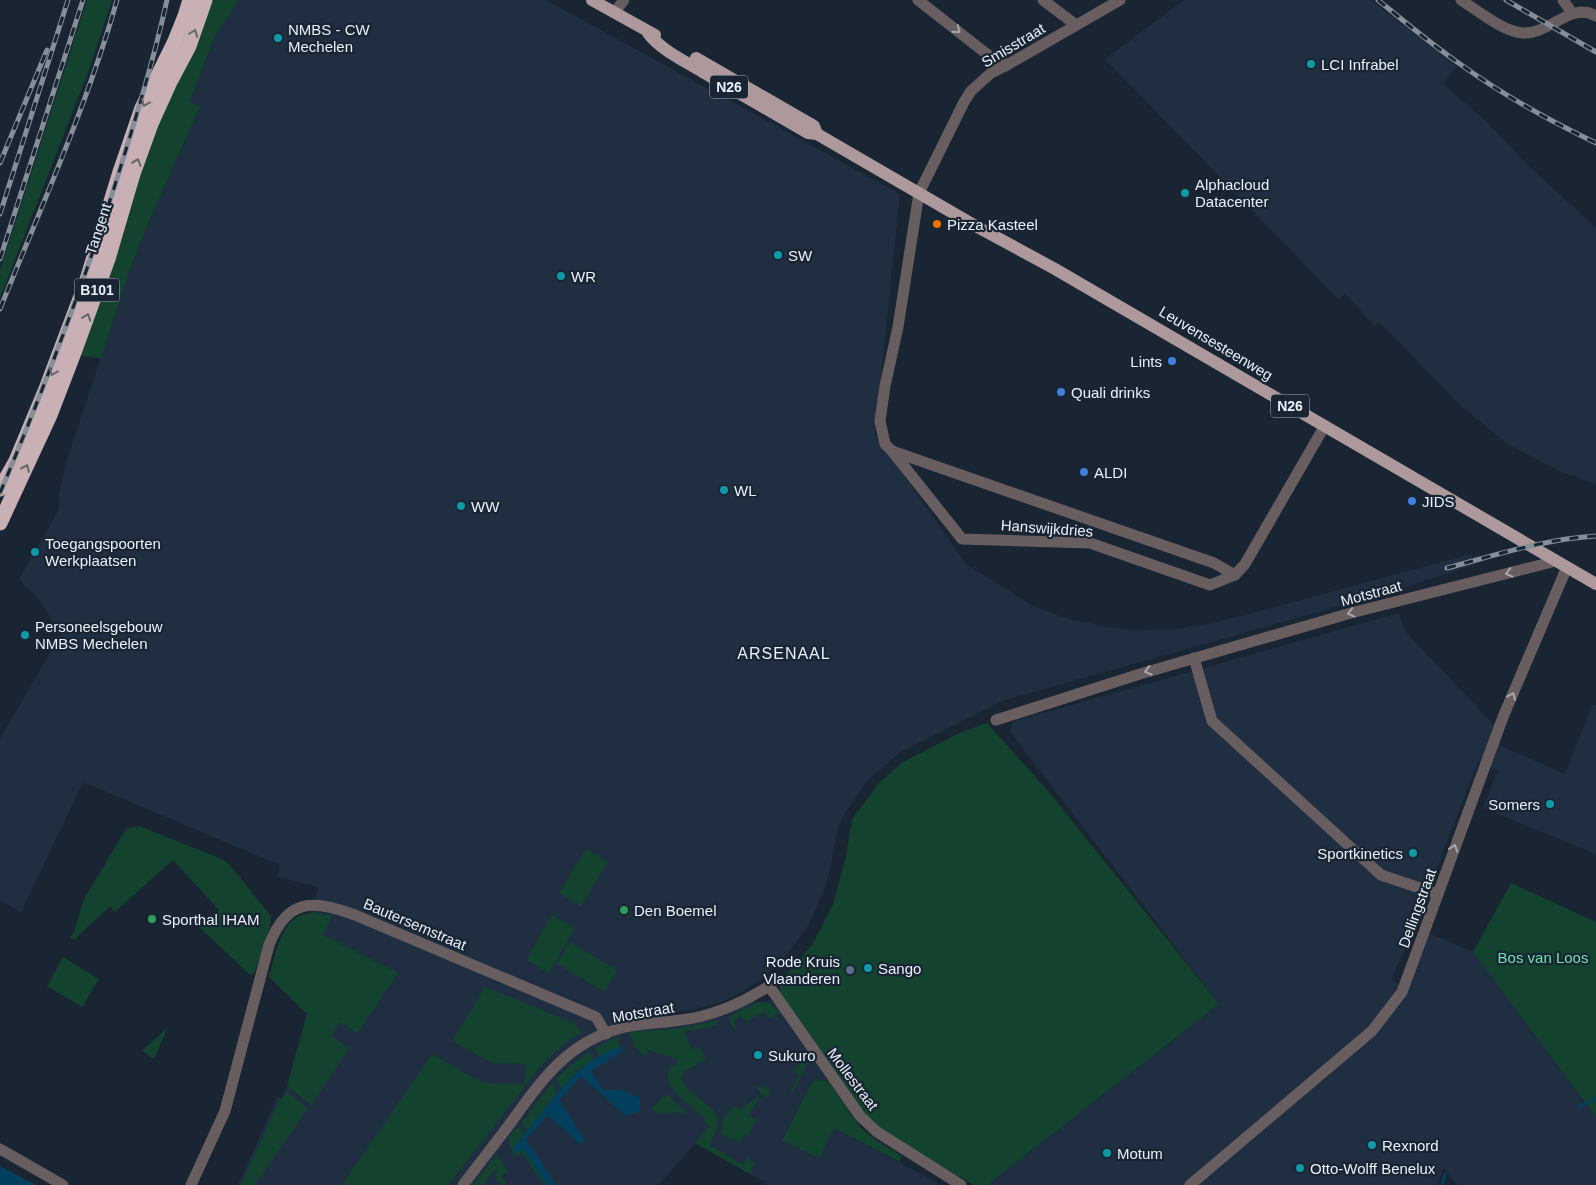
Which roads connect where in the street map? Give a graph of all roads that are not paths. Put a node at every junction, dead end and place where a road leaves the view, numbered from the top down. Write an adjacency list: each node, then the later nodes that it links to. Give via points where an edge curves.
1 (190, 0): 18 (highway, Tangent / B101, one-way to 18, via 175,41 142,108 89,274 46,389 16,462)
2 (205, 0): 19 (highway, Tangent / B101, one-way to 2, via 50,414 108,259 151,124 189,46)
3 (592, 0): 10 (main road, Leuvensesteenweg / N26)
4 (624, 0): 10 (street)
5 (918, 0): 14 (street, one-way to 14, via 992,58)
6 (1043, 0): 13 (street)
7 (1120, 0): 13 (street, Smisstraat)
8 (1462, 0): 11 (street, via 1502,26 1522,33 1545,29)
9 (1563, 0): 11 (street)
10 (614, 13): 15 (main road, Leuvensesteenweg / N26, via 814,126 817,134)
11 (1572, 13): 12 (street)
12 (1596, 16)
13 (1076, 25): 14 (street, Smisstraat)
14 (1007, 65): 15 (street, Smisstraat, via 991,72 971,91)
15 (919, 193): 16 (main road, Leuvensesteenweg / N26, via 1137,316); 17 (street, Hanswijkdries, via 880,421 885,444)
16 (1324, 427): 20 (main road, Leuvensesteenweg / N26); 21 (street, Hanswijkdries, via 1246,564)
17 (892, 451): 21 (street, Hanswijkdries, via 1214,563); 21 (street, Hanswijkdries, via 962,539 1090,543 1210,585)
18 (0, 489)
19 (0, 523)
20 (1562, 564): 22 (main road, Leuvensesteenweg / N26); 23 (street, Motstraat, one-way to 23, via 1351,613); 25 (street, Dellingstraat, one-way to 20)
21 (1235, 575)
22 (1596, 584)
23 (1194, 658): 24 (street, Motstraat, one-way to 24); 25 (street, via 1212,720 1381,875)
24 (996, 720)
25 (1438, 894): 33 (street, Dellingstraat, via 1402,992 1372,1031)
26 (769, 986): 27 (street, Motstraat, via 719,1012 622,1028); 32 (street, Mollestraat, via 860,1116 877,1132)
27 (606, 1034): 30 (street, Bautersemstraat, via 596,1017 356,915 331,906 313,904 294,910 286,915 273,933 225,1111); 31 (street, Motstraat, via 589,1040 566,1056 546,1076)
28 (0, 1149): 29 (street)
29 (63, 1185)
30 (191, 1185)
31 (463, 1185)
32 (961, 1185)
33 (1190, 1185)

